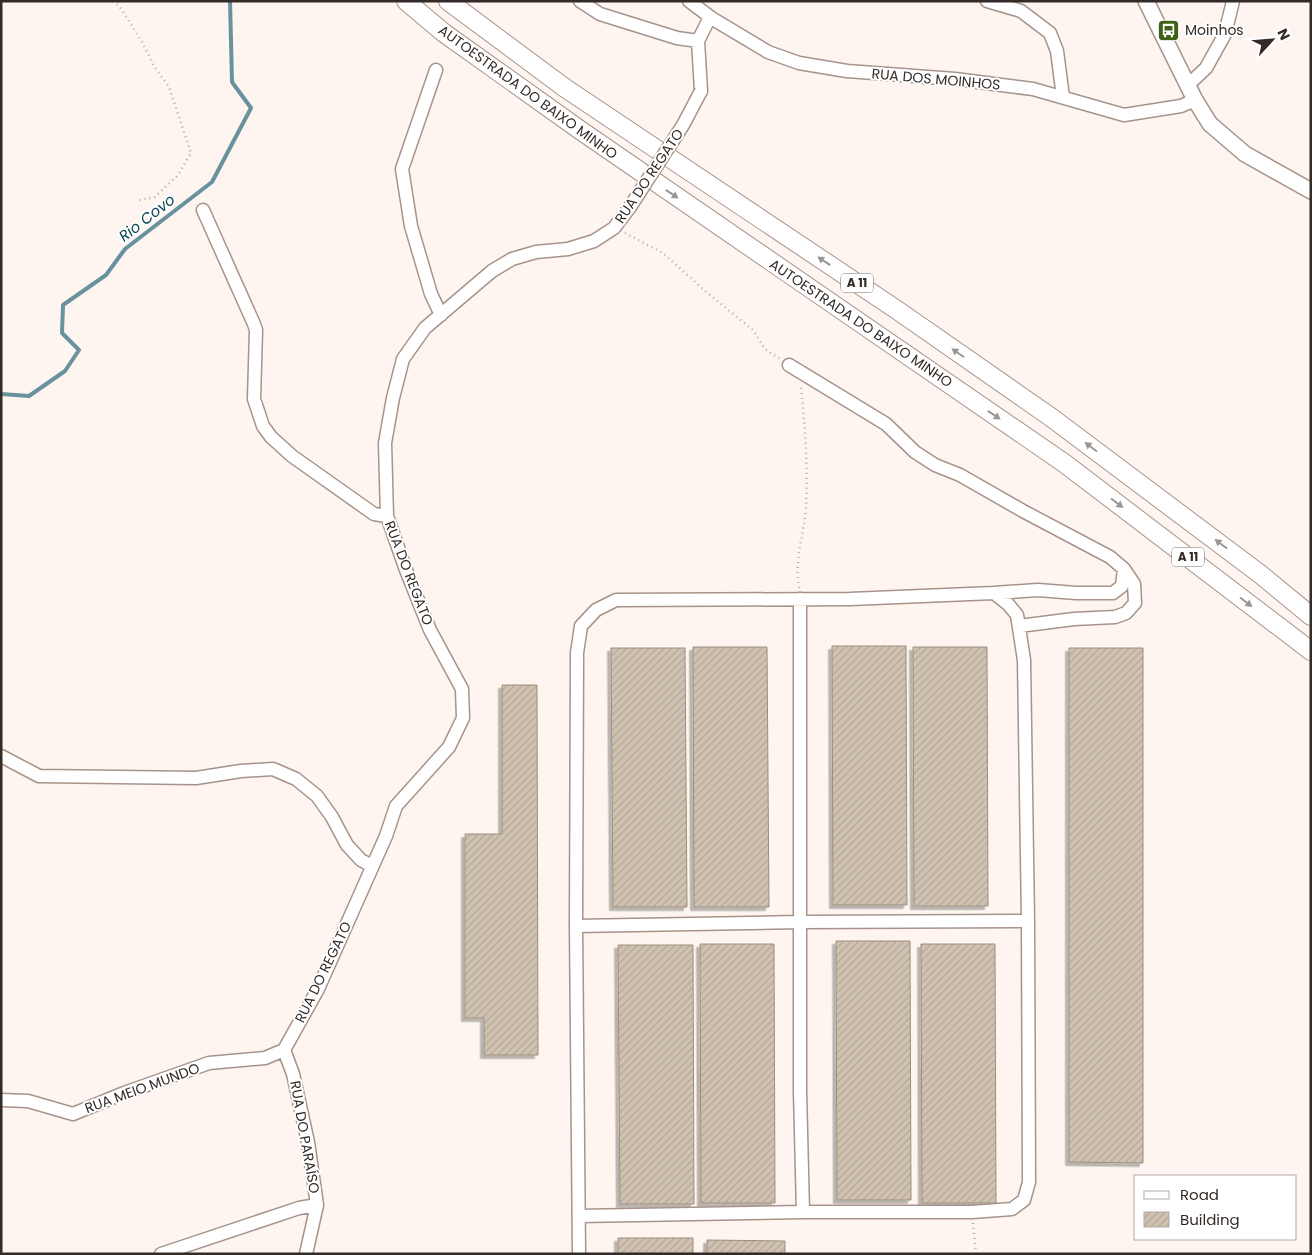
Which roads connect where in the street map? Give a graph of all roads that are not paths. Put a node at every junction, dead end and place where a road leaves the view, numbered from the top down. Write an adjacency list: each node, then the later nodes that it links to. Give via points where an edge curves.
1 (406, 1): 24 (highway, AUTOESTRADA DO BAIXO MINHO / A 11, one-way to 24, via 444,33 580,130 1064,463)
2 (448, 1): 22 (highway, AUTOESTRADA DO BAIXO MINHO / A 11, one-way to 2, via 1052,418 566,88)
3 (580, 1): 9 (street, via 600,14 677,38)
4 (689, 1): 8 (street, RUA DOS MOINHOS)
5 (987, 1): 12 (street, via 1021,11 1050,33 1057,51)
6 (1146, 1): 11 (main road)
7 (1233, 1): 11 (street, via 1225,34 1206,68)
8 (710, 17): 9 (street, RUA DO REGATO); 12 (street, RUA DOS MOINHOS, via 768,52 799,63 847,71 1033,89)
9 (698, 41): 16 (street, RUA DO REGATO, bridge, via 701,92 684,125 614,228 594,241 568,249 536,252 512,259 492,271)
10 (436, 70): 16 (street, via 402,170 411,226)
11 (1188, 86): 13 (main road)
12 (1063, 97): 13 (street, RUA DOS MOINHOS, via 1124,115 1182,106)
13 (1195, 100): 14 (main road, via 1210,124 1245,154)
14 (1311, 191)
15 (203, 210): 18 (street, via 256,330 254,399 263,426 292,456 374,514)
16 (440, 315): 18 (street, RUA DO REGATO, via 403,359 385,443)
17 (790, 365): 19 (street, via 886,424 915,452 936,466 960,475 1110,557)
18 (387, 516): 26 (street, RUA DO REGATO, via 430,630 462,689 463,718 449,747 396,806)
19 (1124, 569): 20 (street, via 1122,586 1113,593 1038,590); 23 (street, via 1134,584 1135,594 1135,603 1126,614)
20 (994, 593): 21 (street); 23 (street, via 1017,615)
21 (800, 599): 28 (street); 29 (street, via 616,600 596,610 582,626 577,653)
22 (1311, 616)
23 (1019, 626): 27 (street, via 1024,660)
24 (1311, 651)
25 (1, 756): 26 (street, via 38,776 196,778 273,769 296,779 318,796 347,844 361,860)
26 (372, 866): 30 (street, RUA DO REGATO, via 318,989)
27 (1028, 921): 28 (street); 33 (street, via 1029,1182 1024,1200 1012,1209 972,1212)
28 (800, 922): 29 (street); 33 (street)
29 (576, 926): 34 (street)
30 (284, 1050): 31 (street, RUA MEIO MUNDO, via 265,1058 209,1064 124,1092 73,1114 28,1100); 32 (street, RUA DO PARAÍSO, via 293,1074 308,1142)
31 (1, 1100)
32 (317, 1205): 35 (street, via 299,1208); 36 (street, RUA DO PARAÍSO)
33 (803, 1212): 34 (street)
34 (579, 1216): 37 (street)
35 (161, 1254)
36 (306, 1254)
37 (579, 1254)

